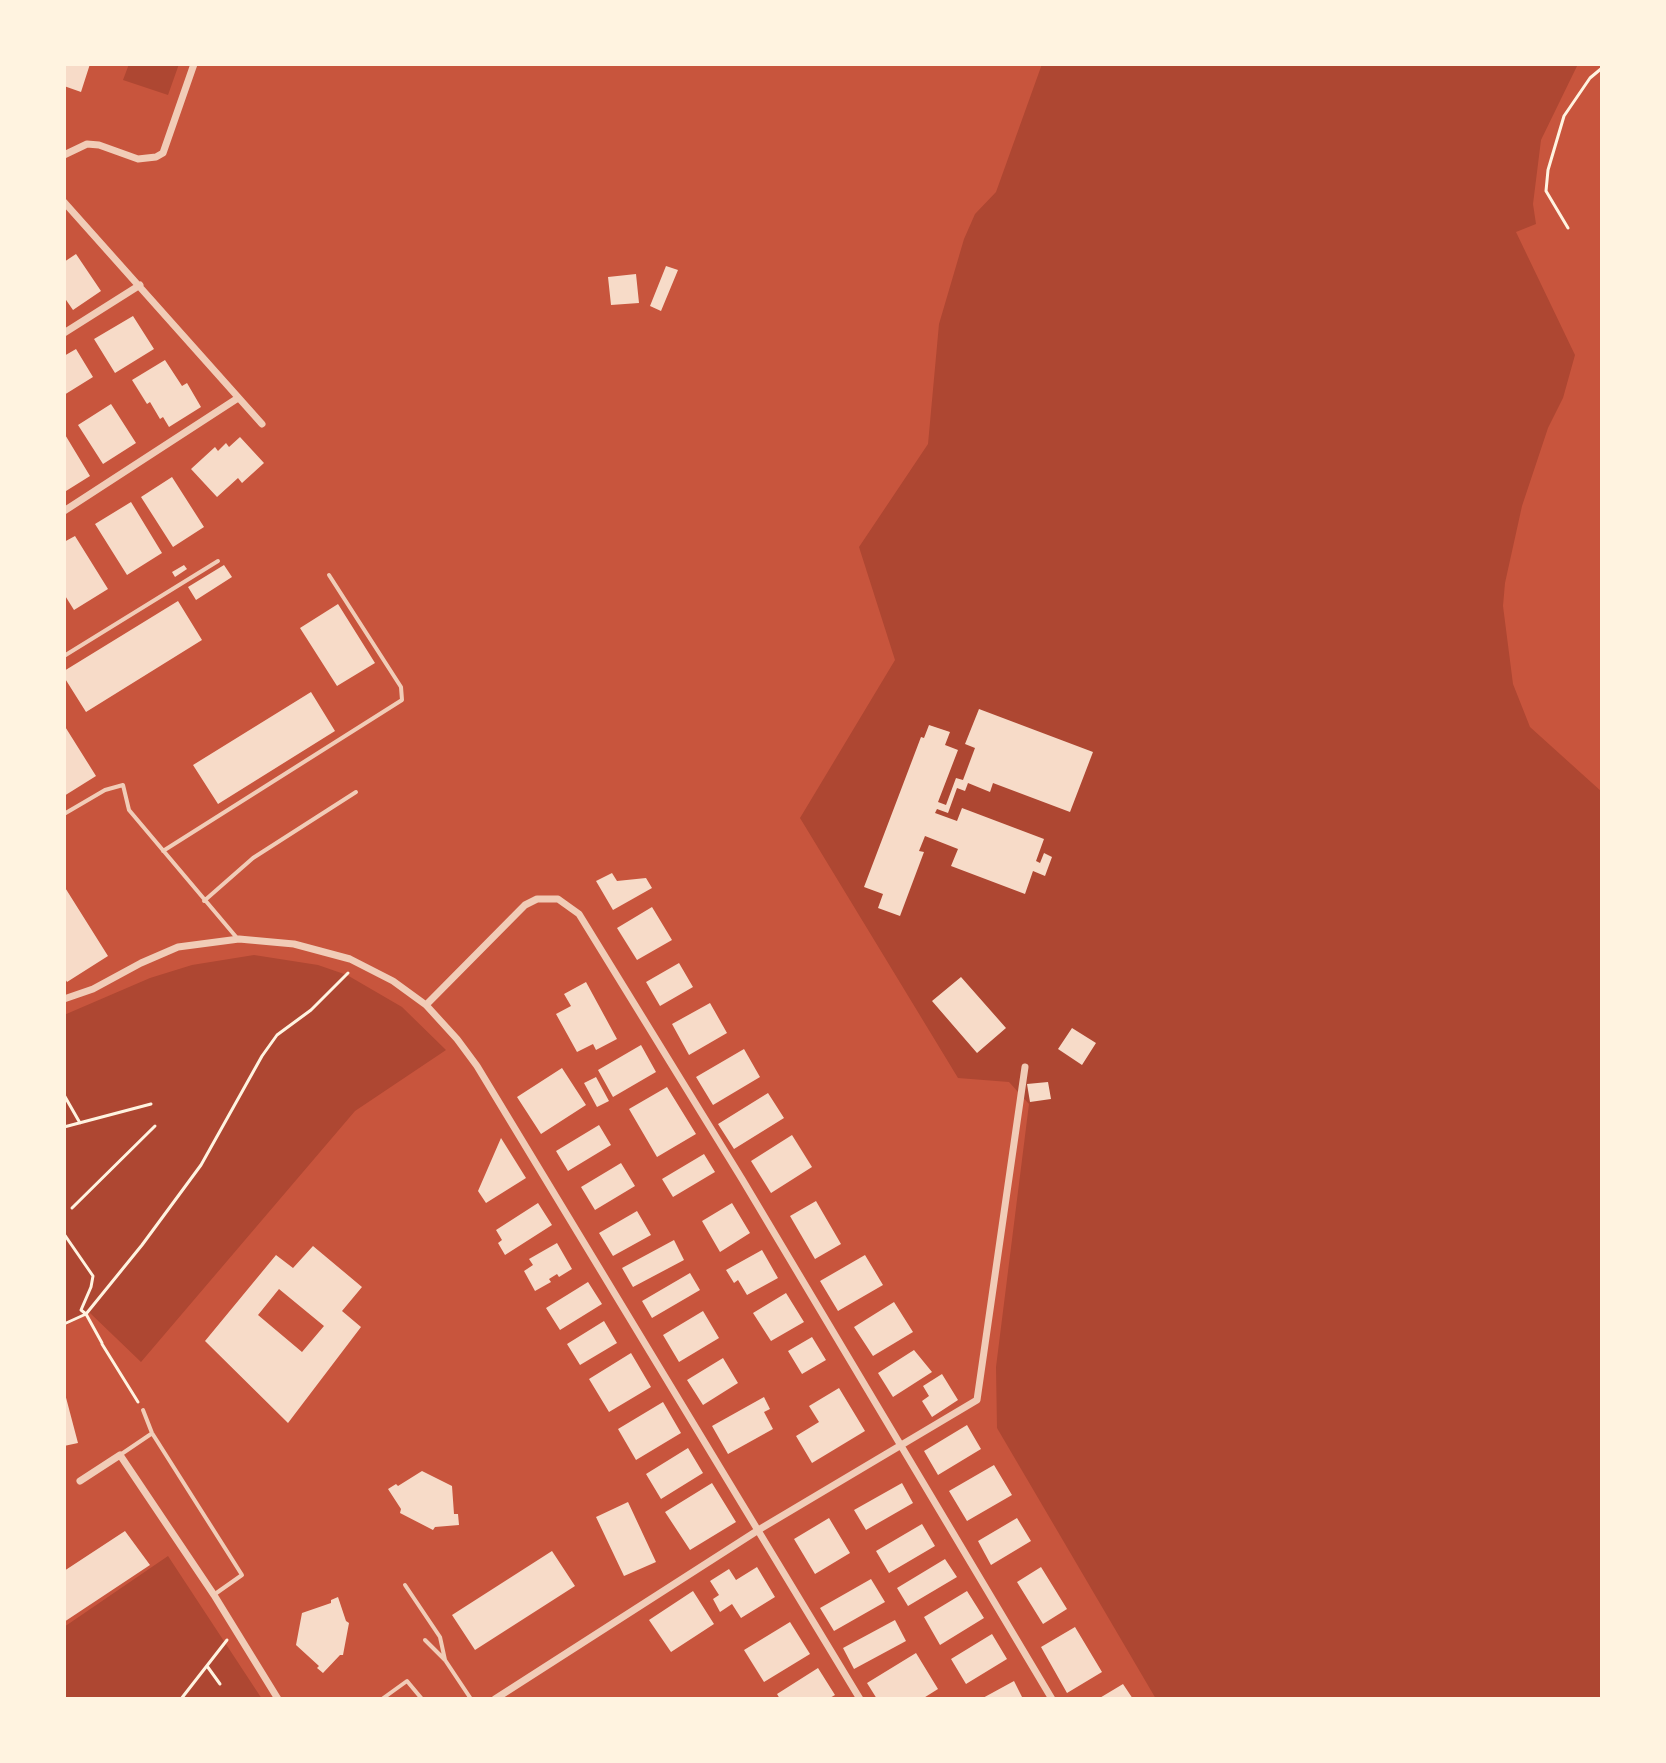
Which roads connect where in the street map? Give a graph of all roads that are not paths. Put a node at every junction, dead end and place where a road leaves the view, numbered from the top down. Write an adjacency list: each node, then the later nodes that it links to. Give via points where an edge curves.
1 (194, 64): 2 (street, via 163,153 138,159 87,144)
2 (64, 155)
3 (64, 202): 4 (street)
4 (140, 285): 5 (street); 6 (street)
5 (64, 333)
6 (238, 398): 7 (street); 8 (street)
7 (262, 424)
8 (64, 511)
9 (218, 561): 11 (lane)
10 (329, 575): 14 (lane, via 401,687 402,700)
11 (64, 656)
12 (356, 792): 15 (lane, via 253,858)
13 (64, 814): 14 (lane, via 123,785 129,810)
14 (163, 851): 15 (lane)
15 (204, 901): 16 (lane)
16 (239, 939): 17 (street, via 178,947); 18 (street, via 294,944 350,959)
17 (64, 999)
18 (426, 1005): 22 (street, via 525,905 549,898 573,908); 25 (street, via 477,1066)
19 (1025, 1067): 22 (street, via 977,1400)
20 (143, 1410): 21 (lane)
21 (152, 1433): 23 (lane); 27 (lane, via 242,1575)
22 (900, 1444): 25 (street); 36 (street)
23 (120, 1455): 24 (street); 27 (street)
24 (80, 1481)
25 (760, 1529): 34 (street); 35 (street)
26 (405, 1585): 29 (lane, via 440,1637)
27 (214, 1595): 30 (street)
28 (425, 1640): 29 (lane)
29 (445, 1660): 33 (lane)
30 (278, 1699)
31 (382, 1699): 32 (lane, via 407,1681)
32 (422, 1699)
33 (471, 1699)
34 (495, 1699)
35 (860, 1699)
36 (1052, 1699)

